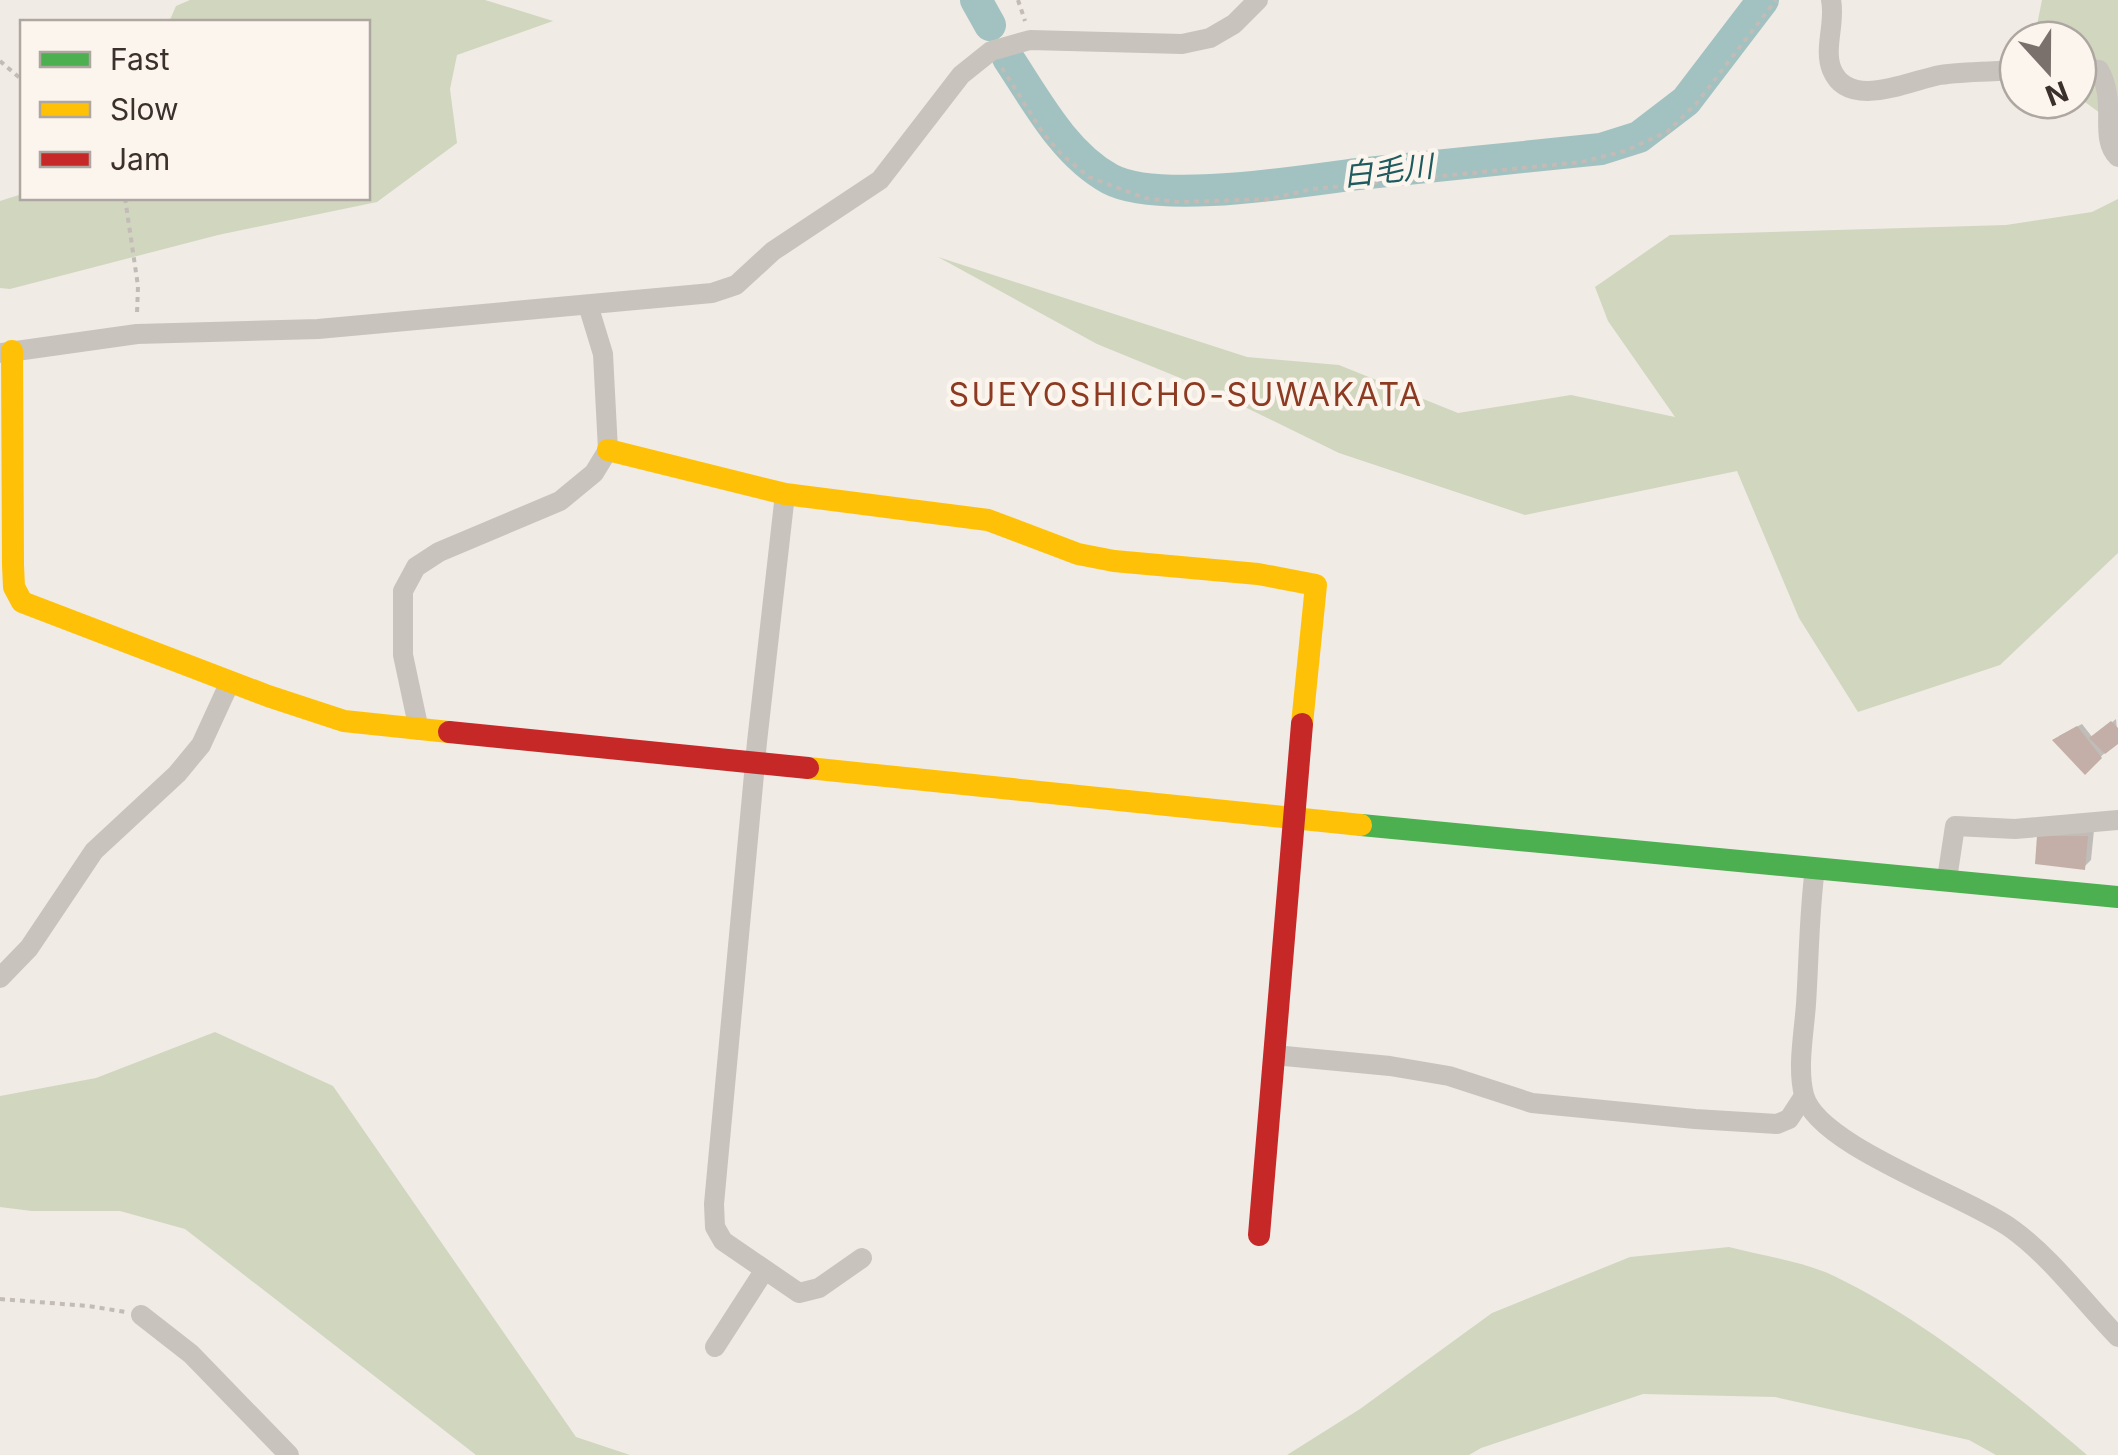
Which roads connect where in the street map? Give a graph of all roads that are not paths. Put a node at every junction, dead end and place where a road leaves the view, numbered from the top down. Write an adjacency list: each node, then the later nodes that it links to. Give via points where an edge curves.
1 (1258, 0): 6 (street, via 1210,38 1182,44 1030,40 992,51 961,75 880,180 773,251 736,285)
2 (1831, 0): 4 (street, via 1832,70 1843,84 1894,88 1939,75)
3 (2098, 70): 5 (street, via 2112,100 2109,140)
4 (1998, 71)
5 (2118, 156)
6 (588, 305): 7 (street, via 318,329 136,334); 8 (street, via 604,354)
7 (6, 352): 10 (street, via 14,586 22,602)
8 (608, 450): 9 (street); 11 (street, via 594,473 560,502 416,567 403,592 402,655)
9 (785, 494): 12 (street); 13 (street, via 988,520 1114,561 1316,585)
10 (230, 682): 11 (street, via 344,721); 18 (street, via 201,744 94,851 30,948)
11 (419, 730): 12 (street)
12 (755, 763): 13 (street); 23 (street, via 714,1204 722,1241)
13 (1293, 818): 15 (street); 19 (street)
14 (2118, 820): 16 (street, via 2015,829 1955,826)
15 (1815, 868): 16 (street); 20 (street)
16 (1947, 880): 17 (street)
17 (2118, 897)
18 (0, 978)
19 (1274, 1054): 20 (street, via 1448,1076 1532,1102 1695,1119 1777,1124 1789,1119); 21 (street)
20 (1804, 1096): 25 (street, via 1842,1138 2012,1229)
21 (1259, 1236)
22 (862, 1258): 23 (street, via 820,1288 798,1293)
23 (764, 1271): 26 (street)
24 (141, 1315): 27 (street, via 191,1354)
25 (2118, 1337)
26 (715, 1347)
27 (289, 1455)

